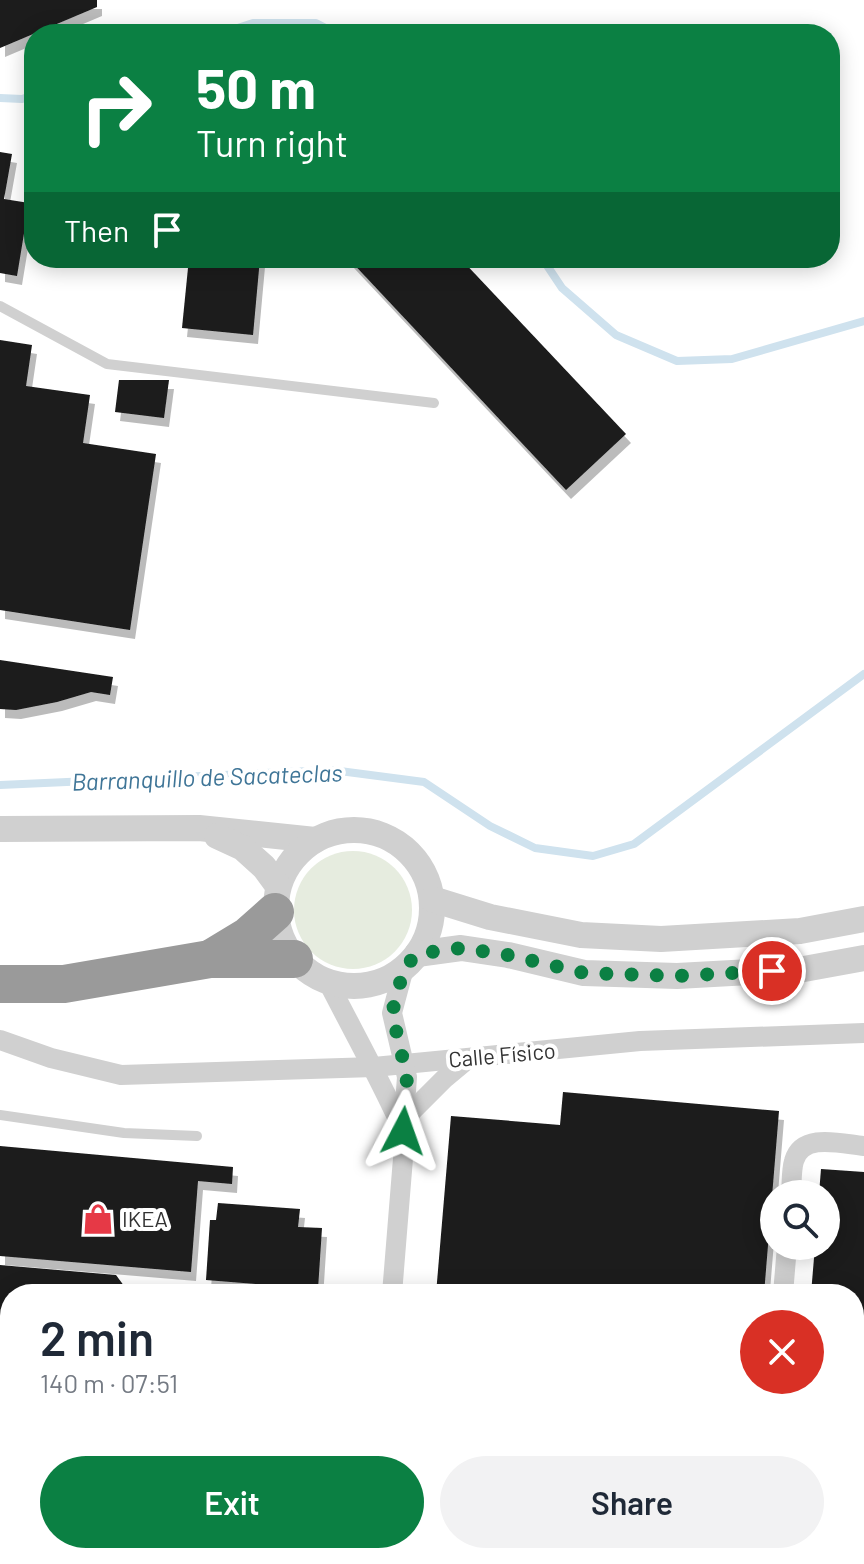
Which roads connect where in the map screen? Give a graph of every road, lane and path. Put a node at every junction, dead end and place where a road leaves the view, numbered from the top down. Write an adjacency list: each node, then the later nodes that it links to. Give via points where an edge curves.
1 (0, 306): 2 (lane, via 107,364)
2 (434, 403)
3 (199, 828): 4 (street); 5 (street); 6 (street, via 243,848 264,867)
4 (0, 829)
5 (315, 840): 6 (street, via 286,868); 7 (street, via 339,831 365,831 389,839 410,854)
6 (277, 899): 10 (highway, via 248,936); 11 (street, via 281,937)
7 (432, 899): 8 (street, via 581,935 648,938 800,931); 12 (street, via 427,937)
8 (864, 919)
9 (864, 958): 12 (street, via 804,969 677,976 584,973 461,948)
10 (210, 959): 11 (highway); 14 (highway, via 64,984)
11 (294, 959): 13 (street)
12 (411, 961): 13 (street, via 388,979 369,985); 18 (street, via 392,1013)
13 (328, 982): 19 (street)
14 (0, 984)
15 (864, 1033): 17 (street, Calle Físico, via 640,1041)
16 (0, 1040): 19 (street, Calle Físico, via 121,1075)
17 (469, 1058): 18 (street, Calle Físico); 21 (street)
18 (405, 1064): 19 (street, Calle Físico); 21 (street)
19 (374, 1067): 21 (street)
20 (0, 1115): 22 (lane, via 124,1133)
21 (404, 1125): 26 (street)
22 (197, 1136)
23 (864, 1146): 24 (street, via 815,1141 799,1150)
24 (792, 1180)
25 (786, 1260): 27 (street)
26 (393, 1284)
27 (784, 1284)

